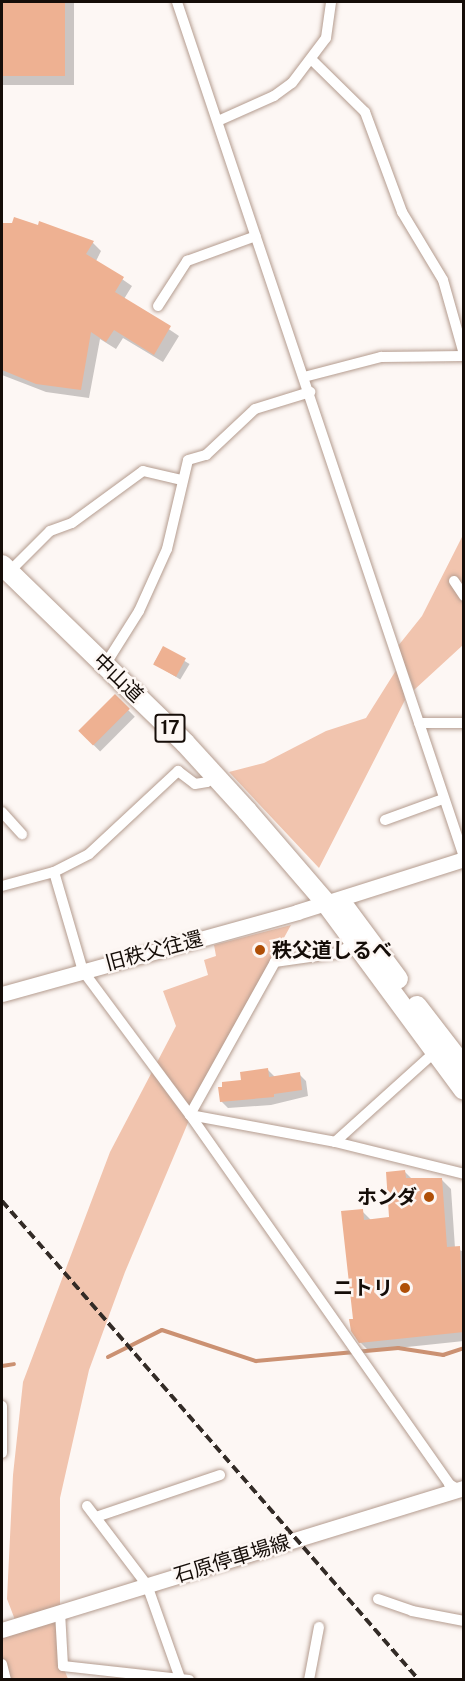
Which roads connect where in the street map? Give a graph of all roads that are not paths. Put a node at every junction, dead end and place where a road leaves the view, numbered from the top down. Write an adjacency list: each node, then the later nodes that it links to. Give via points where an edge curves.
1 (177, 2): 4 (street)
2 (331, 2): 3 (street, via 326,38)
3 (311, 59): 4 (street, via 292,83 274,96); 7 (street, via 365,112 402,212 443,280)
4 (218, 121): 5 (street)
5 (256, 236): 6 (street, via 187,261); 8 (street)
6 (158, 306)
7 (464, 355): 8 (street, via 381,357)
8 (304, 376): 9 (street)
9 (310, 392): 10 (street, via 255,409 241,418 206,455 188,460); 15 (street)
10 (181, 480): 11 (street, via 143,471 72,523 50,531); 14 (street, via 167,549 139,611)
11 (5, 569): 14 (highway, 中山道 / 17)
12 (454, 581): 13 (street)
13 (464, 596)
14 (105, 664): 17 (highway, 中山道 / 17)
15 (419, 723): 16 (street); 18 (street)
16 (464, 723)
17 (215, 775): 23 (street, via 207,782 195,783 178,771 89,854); 25 (highway, 中山道 / 17)
18 (443, 799): 20 (street); 22 (street)
19 (2, 812): 21 (street)
20 (385, 820)
21 (22, 834)
22 (464, 858): 25 (street, 旧秩父往還)
23 (54, 872): 24 (street); 27 (street)
24 (2, 886)
25 (326, 903): 26 (highway, 中山道 / 17); 27 (street, 旧秩父往還); 29 (highway, 中山道 / 17, via 346,909)
26 (355, 943): 29 (highway, 中山道 / 17); 32 (street, via 338,953 275,962)
27 (83, 970): 28 (street, 旧秩父往還); 32 (street)
28 (2, 994)
29 (440, 1048): 30 (highway, 中山道 / 17); 31 (highway, 中山道 / 17); 33 (street)
30 (464, 1067)
31 (464, 1090)
32 (190, 1115): 33 (street); 38 (street, via 449,1484)
33 (334, 1142): 34 (street)
34 (464, 1174)
35 (2, 1406): 36 (street)
36 (2, 1453)
37 (220, 1475): 40 (street)
38 (462, 1490): 41 (street, 石原停車場線)
39 (87, 1506): 40 (street)
40 (96, 1517): 41 (street)
41 (147, 1585): 43 (street, 石原停車場線); 48 (street)
42 (378, 1599): 44 (street, via 412,1611)
43 (60, 1612): 46 (street, 石原停車場線); 48 (street, via 63,1666)
44 (464, 1621)
45 (319, 1627): 50 (street)
46 (2, 1630)
47 (2, 1664): 49 (street)
48 (184, 1679)
49 (6, 1680)
50 (309, 1680)

